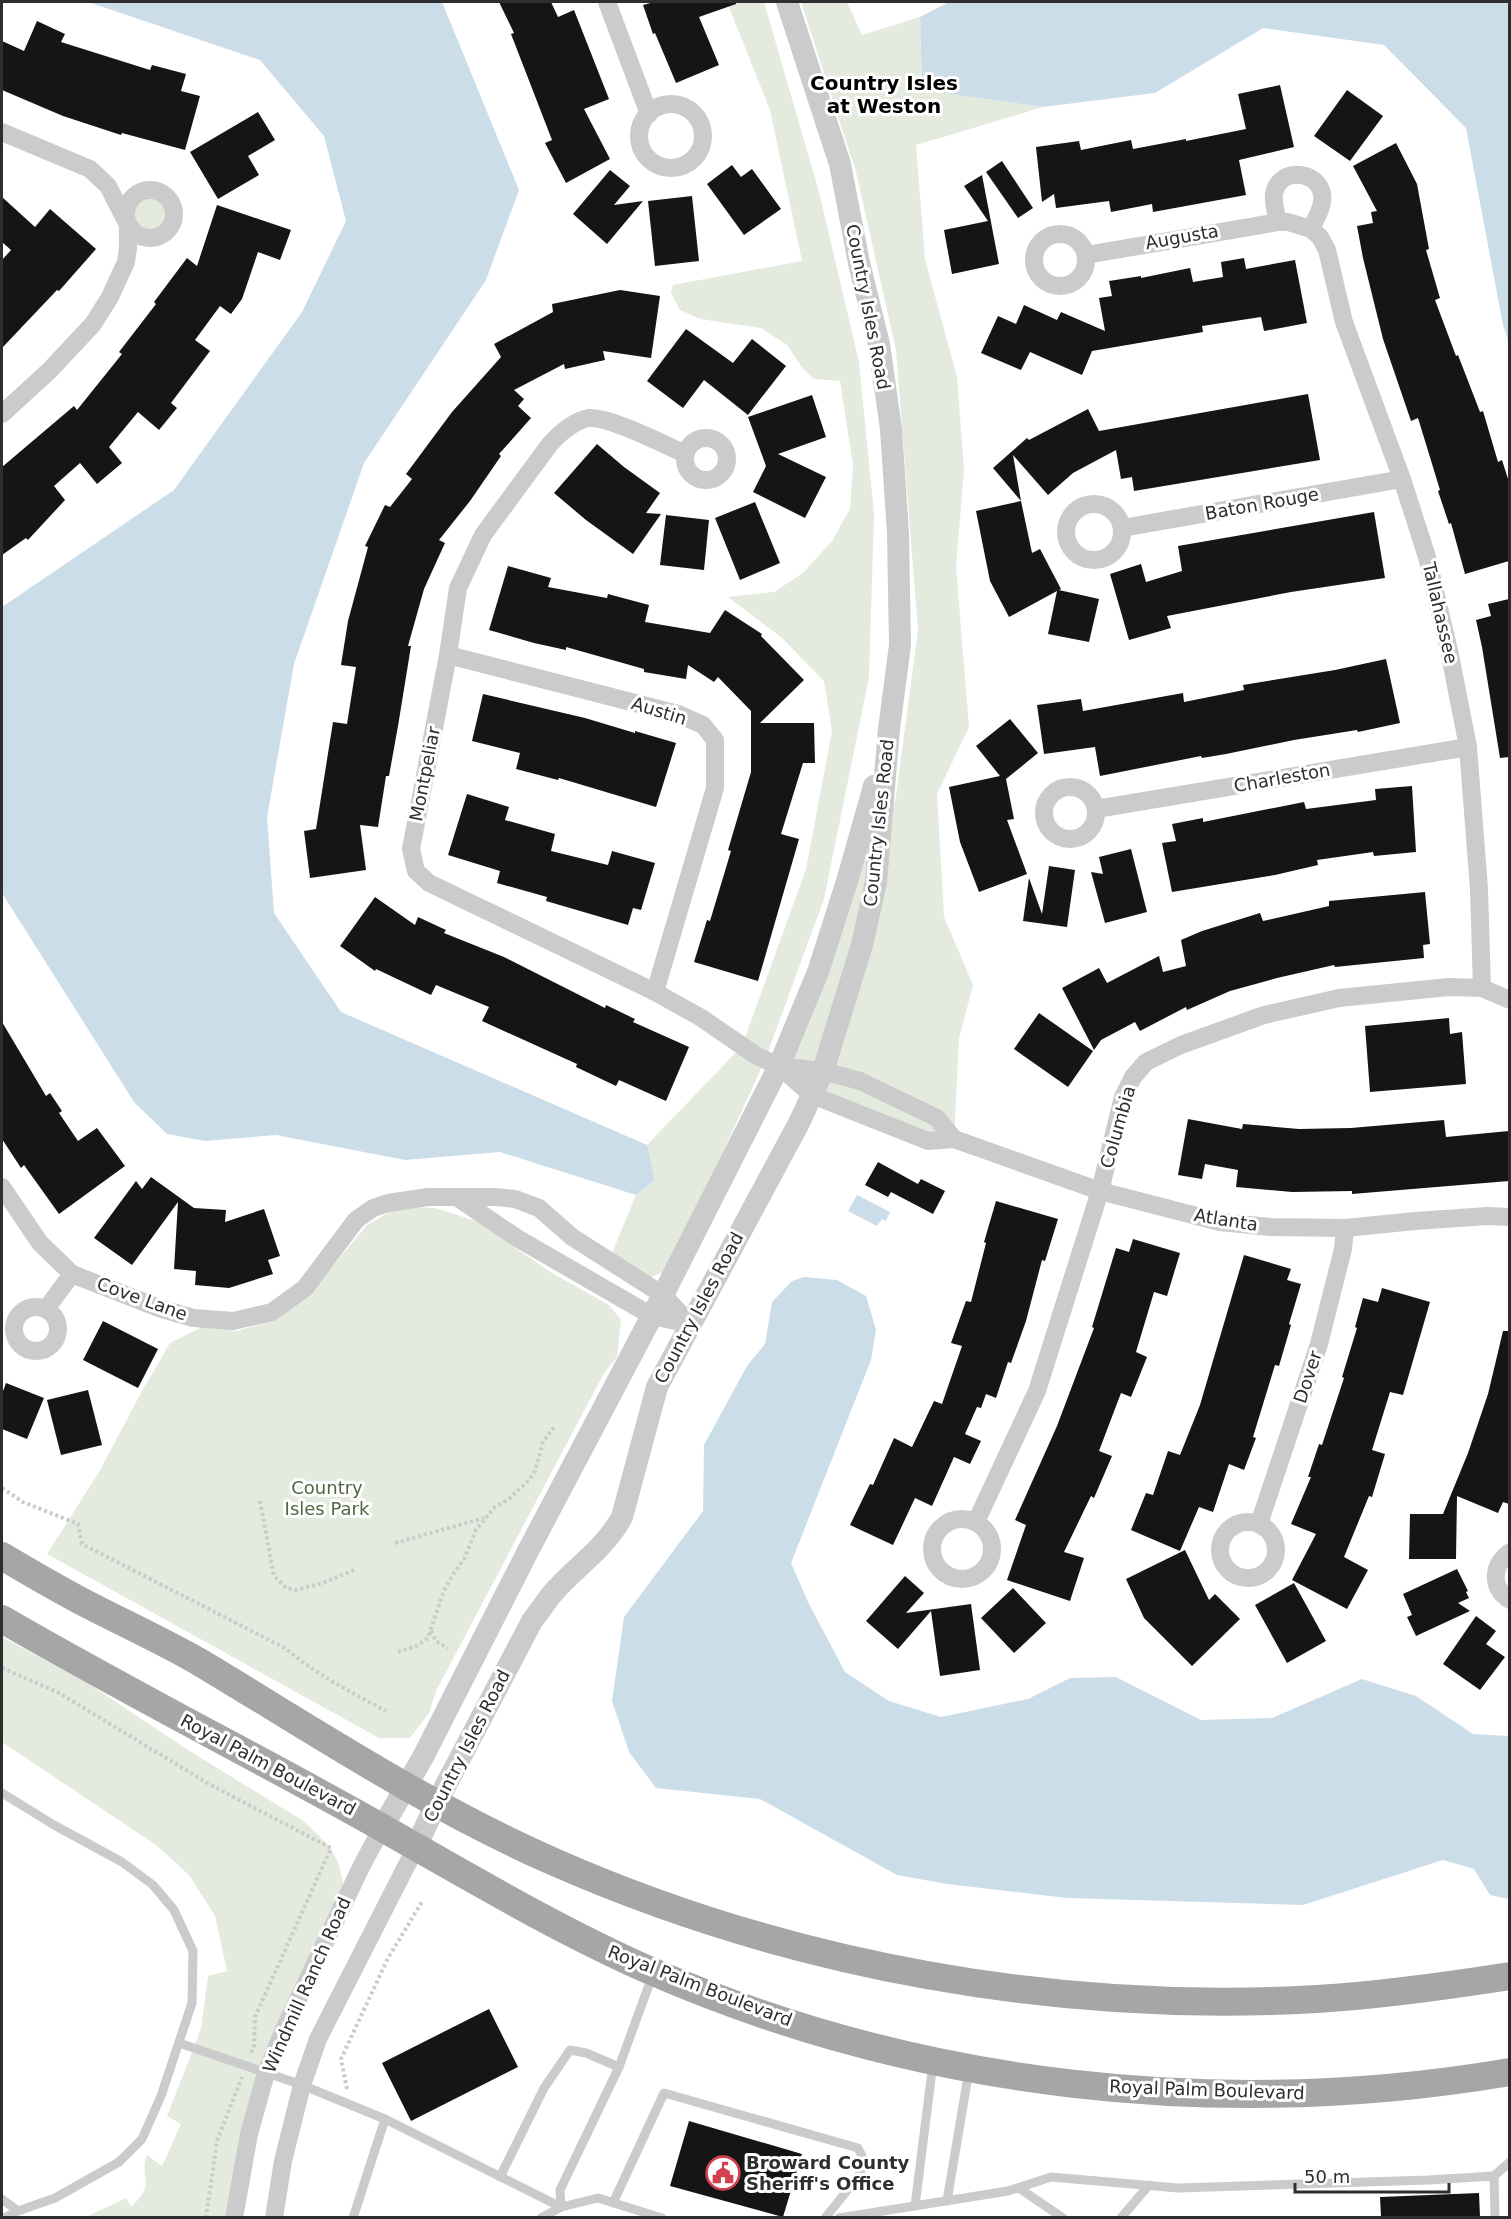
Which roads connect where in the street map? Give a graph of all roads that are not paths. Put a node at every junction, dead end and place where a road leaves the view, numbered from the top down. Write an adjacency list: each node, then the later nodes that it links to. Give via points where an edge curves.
1 (607, 2): 3 (street)
2 (787, 2): 13 (street, Country Isles Road, via 840,164 879,344 891,429 900,645)
3 (649, 114)
4 (2, 132): 8 (street, via 90,169 108,186 128,225 126,262 93,324)
5 (1278, 222): 6 (street); 6 (street, via 1274,204 1277,185 1293,174 1304,174 1322,192 1323,201); 7 (street, Augusta)
6 (1311, 228): 10 (street, Tallahassee, via 1327,250 1344,322)
7 (1086, 255)
8 (2, 414)
9 (686, 454): 12 (street, Montpeliar, via 594,418 580,421 559,434 483,535 458,588)
10 (1402, 480): 11 (street, Baton Rouge); 14 (street, Tallahassee, via 1427,557)
11 (1122, 528)
12 (448, 655): 17 (street, Montpeliar, via 411,849 416,871 429,883); 17 (street, Austin, via 678,714 703,725 715,740 715,788)
13 (889, 729): 19 (street, Country Isles Road, via 818,972); 20 (street, Country Isles Road, via 876,882 862,945)
14 (1468, 747): 15 (street, Charleston); 16 (street, Tallahassee)
15 (1096, 809)
16 (1482, 988): 18 (street); 24 (street, Columbia, via 1449,987 1339,998 1264,1015 1146,1062 1133,1077 1124,1097)
17 (655, 992): 19 (street, Montpeliar)
18 (1509, 1000)
19 (779, 1066): 20 (street, Atlanta); 21 (street, Atlanta); 29 (street, Country Isles Road)
20 (823, 1071): 21 (street, Country Isles Road); 22 (street, Atlanta, via 860,1081 918,1108 936,1118)
21 (812, 1095): 22 (street, Atlanta, via 928,1141); 32 (street, Country Isles Road)
22 (954, 1138): 24 (street, Atlanta)
23 (2, 1186): 28 (street, Cove Lane, via 40,1243)
24 (1100, 1191): 27 (street, Atlanta, via 1220,1222); 33 (street, Columbia, via 1037,1391)
25 (458, 1198): 28 (street, Cove Lane, via 409,1199 373,1208 356,1220 305,1288 272,1312 234,1321 193,1318); 29 (street, Cove Lane, via 515,1199 539,1208 572,1237); 31 (street, via 517,1238)
26 (1509, 1217): 27 (street, Atlanta)
27 (1345, 1228): 34 (street, Dover, via 1320,1344)
28 (72, 1274): 30 (street)
29 (663, 1295): 31 (street, Country Isles Road); 32 (street, Cove Lane)
30 (46, 1309)
31 (652, 1316): 32 (street); 39 (street, Country Isles Road)
32 (690, 1324): 41 (street, Country Isles Road, via 657,1387 622,1517 603,1546 553,1594 532,1621)
33 (976, 1522)
34 (1259, 1524)
35 (1509, 1552): 37 (street, via 1496,1567 1495,1577 1497,1587)
36 (2, 1556): 39 (main road, via 195,1660)
37 (1509, 1600)
38 (2, 1619): 42 (main road, Royal Palm Boulevard)
39 (407, 1786): 41 (main road); 42 (street, Country Isles Road)
40 (2, 1793): 46 (lane, via 122,1862 153,1885 174,1910 193,1951 192,2003)
41 (437, 1802): 43 (street, Country Isles Road); 45 (main road, via 550,1861 665,1906 806,1948 949,1978 1095,1996 1242,2001 1389,1993)
42 (382, 1828): 43 (main road, Royal Palm Boulevard); 51 (street, Windmill Ranch Road, via 286,2025)
43 (416, 1847): 44 (main road, Royal Palm Boulevard, via 508,1899); 52 (street, Windmill Ranch Road, via 318,2039)
44 (654, 1972): 47 (main road, Royal Palm Boulevard, via 794,2023); 48 (lane)
45 (1509, 1976)
46 (179, 2043): 51 (lane); 64 (lane, via 142,2139 119,2162 55,2198)
47 (933, 2061): 49 (main road, Royal Palm Boulevard); 62 (lane)
48 (619, 2067): 56 (lane, via 570,2050 544,2088); 63 (lane, via 560,2190)
49 (970, 2068): 50 (main road, Royal Palm Boulevard, via 1114,2089 1249,2094 1403,2087); 60 (lane)
50 (1509, 2072)
51 (267, 2073): 52 (lane); 66 (street, Windmill Ranch Road, via 249,2134)
52 (302, 2085): 53 (lane); 67 (street, Windmill Ranch Road)
53 (385, 2119): 56 (lane); 68 (lane)
54 (1509, 2162): 55 (lane)
55 (1494, 2176): 57 (lane); 75 (lane)
56 (500, 2177): 63 (lane)
57 (1149, 2186): 58 (lane, via 1051,2177); 74 (lane)
58 (1019, 2188): 60 (lane); 73 (lane)
59 (2, 2199): 64 (lane)
60 (947, 2201): 62 (lane)
61 (613, 2203): 63 (lane, via 598,2198); 70 (lane); 71 (lane, via 664,2093 858,2148 865,2162 858,2177)
62 (915, 2206): 72 (lane)
63 (561, 2207): 69 (lane)
64 (18, 2211): 65 (lane)
65 (4, 2217)
66 (234, 2217)
67 (274, 2217)
68 (353, 2217)
69 (541, 2217)
70 (662, 2217)
71 (825, 2217)
72 (838, 2217)
73 (1063, 2217)
74 (1121, 2217)
75 (1495, 2217)

